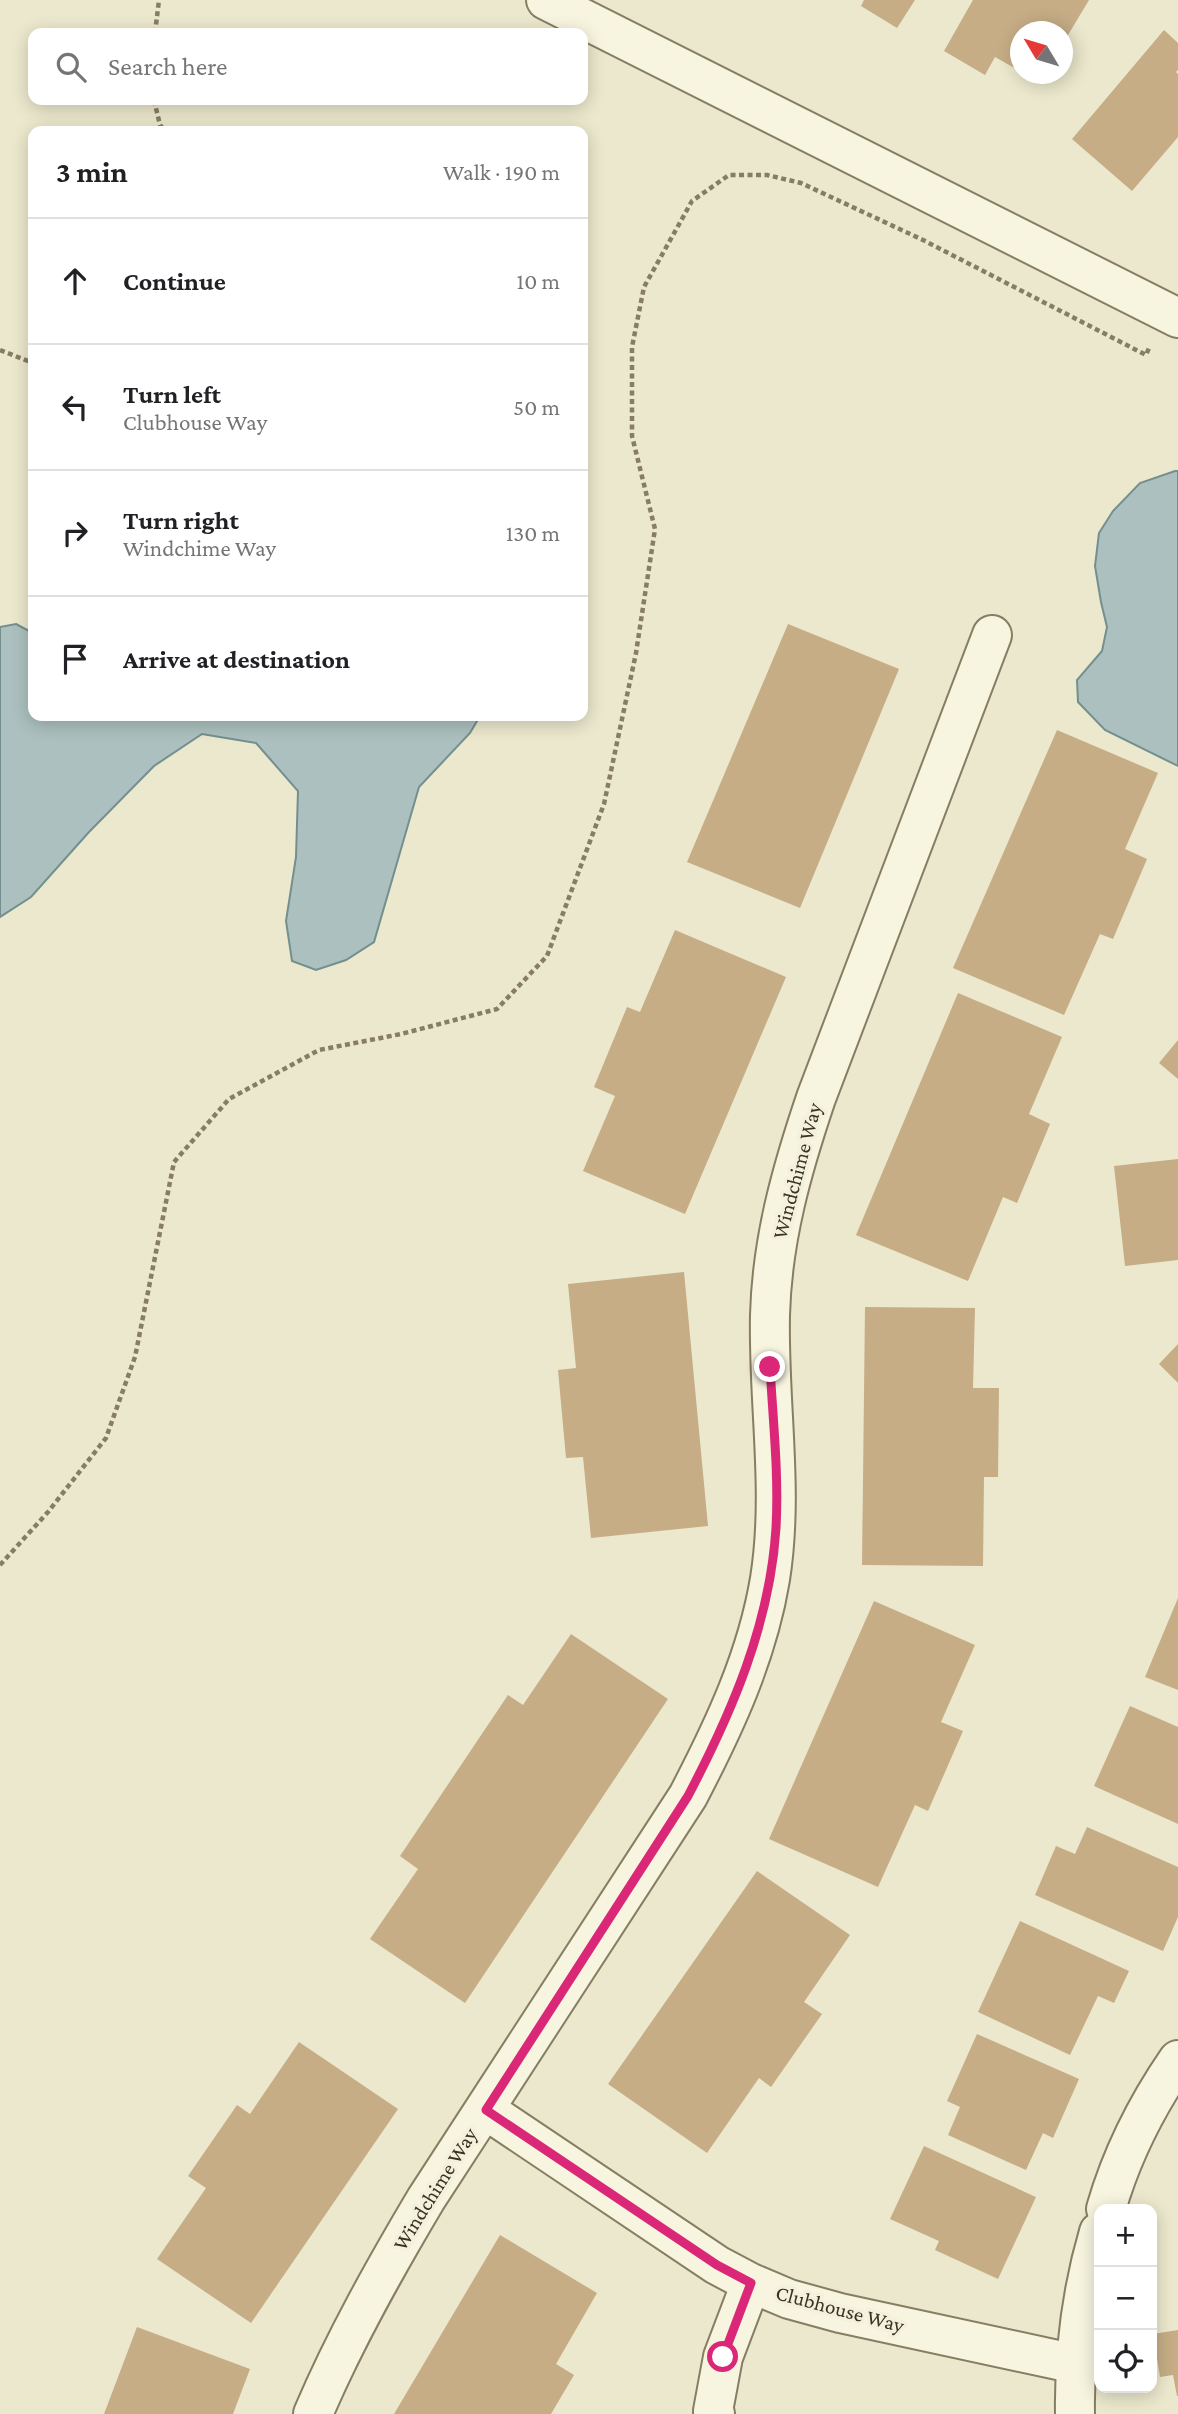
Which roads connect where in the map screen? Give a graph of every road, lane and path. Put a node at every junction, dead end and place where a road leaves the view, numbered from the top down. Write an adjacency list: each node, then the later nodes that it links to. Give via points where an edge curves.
1 (159, 0): 3 (path)
2 (546, 0): 6 (street)
3 (156, 28)
4 (155, 105): 5 (path)
5 (161, 126)
6 (1171, 314): 10 (path, via 1146,355 801,183 767,175 729,175 692,201 643,287 632,347 632,436 655,529 636,653 604,804 547,956 497,1009 319,1050 229,1099 174,1162 135,1356 106,1438)
7 (0, 350): 8 (path)
8 (28, 361)
9 (992, 635): 12 (street, Windchime Way, via 816,1098 781,1213 770,1312 776,1529 759,1627 740,1688 688,1796)
10 (0, 1565)
11 (1178, 2060): 13 (street, via 1123,2159)
12 (486, 2110): 15 (street, Clubhouse Way, via 674,2237); 17 (street, Windchime Way, via 387,2266)
13 (1108, 2204)
14 (1094, 2256): 16 (street)
15 (751, 2283): 16 (street, Clubhouse Way, via 840,2313); 18 (street, via 723,2357)
16 (1076, 2364): 19 (street)
17 (313, 2414)
18 (715, 2414)
19 (1075, 2414)

